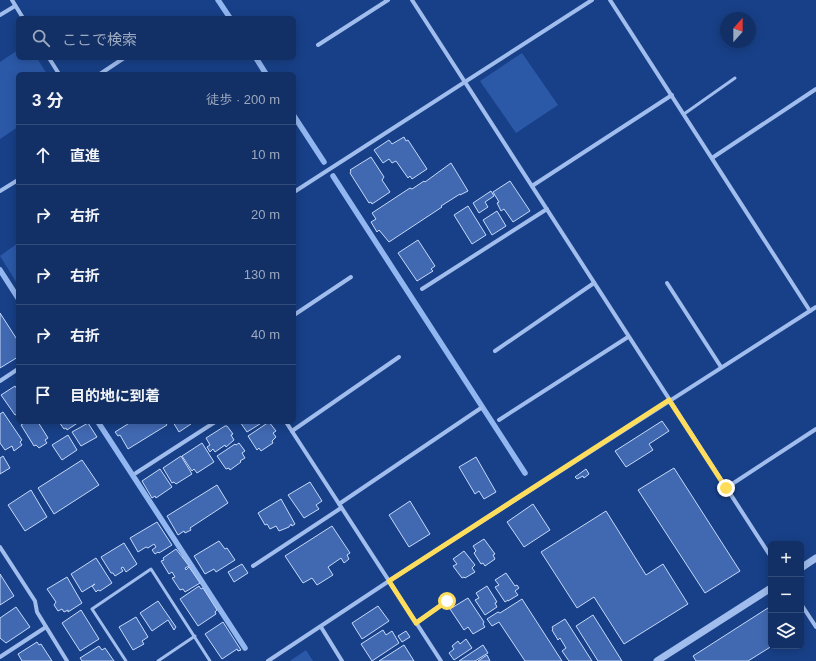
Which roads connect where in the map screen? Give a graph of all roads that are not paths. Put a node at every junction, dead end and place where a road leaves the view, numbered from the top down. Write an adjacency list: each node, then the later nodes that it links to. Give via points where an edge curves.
1 (12, 0): 6 (street)
2 (388, 0): 9 (street)
3 (412, 0): 15 (street)
4 (592, 0): 15 (street)
5 (610, 0): 17 (street)
6 (15, 6): 7 (street); 8 (street)
7 (0, 15)
8 (22, 16)
9 (318, 45)
10 (50, 60): 12 (street)
11 (121, 60): 13 (street)
12 (58, 72)
13 (103, 72)
14 (735, 78): 18 (lane)
15 (465, 83): 21 (street); 23 (street)
16 (816, 89): 19 (street)
17 (672, 95): 18 (street); 21 (street)
18 (684, 114): 19 (street)
19 (712, 158): 30 (street)
20 (16, 181): 22 (street)
21 (532, 186): 24 (street)
22 (0, 191)
23 (296, 191)
24 (547, 209): 27 (street); 28 (street)
25 (351, 277): 31 (street)
26 (667, 283): 35 (street)
27 (594, 284): 32 (street); 33 (street)
28 (422, 289)
29 (816, 307): 30 (street)
30 (810, 311): 35 (street)
31 (296, 314)
32 (628, 337): 38 (street); 40 (street)
33 (495, 351)
34 (400, 357): 44 (street)
35 (721, 367): 38 (street)
36 (16, 370): 37 (street)
37 (0, 380)
38 (669, 400): 46 (street); 53 (street)
39 (481, 408): 47 (street)
40 (499, 420)
41 (212, 424): 45 (street)
42 (287, 424): 44 (street)
43 (816, 429): 46 (street)
44 (292, 431): 47 (street)
45 (136, 473)
46 (726, 488): 49 (street)
47 (340, 506): 51 (street); 53 (street)
48 (0, 547): 58 (street, via 35,601 37,612)
49 (768, 552)
50 (816, 558): 52 (street)
51 (253, 566)
52 (804, 566)
53 (389, 581): 57 (street); 59 (street)
54 (768, 590): 70 (street)
55 (447, 601): 57 (street)
56 (804, 609): 60 (street)
57 (416, 623): 69 (street)
58 (46, 627): 62 (street); 63 (street)
59 (321, 627): 67 (street); 68 (street)
60 (816, 628)
61 (195, 636): 64 (lane, via 151,569 92,609); 65 (lane); 66 (lane)
62 (0, 657)
63 (67, 661)
64 (126, 661)
65 (158, 661)
66 (210, 661)
67 (268, 661)
68 (342, 661)
69 (441, 661)
70 (657, 661)

